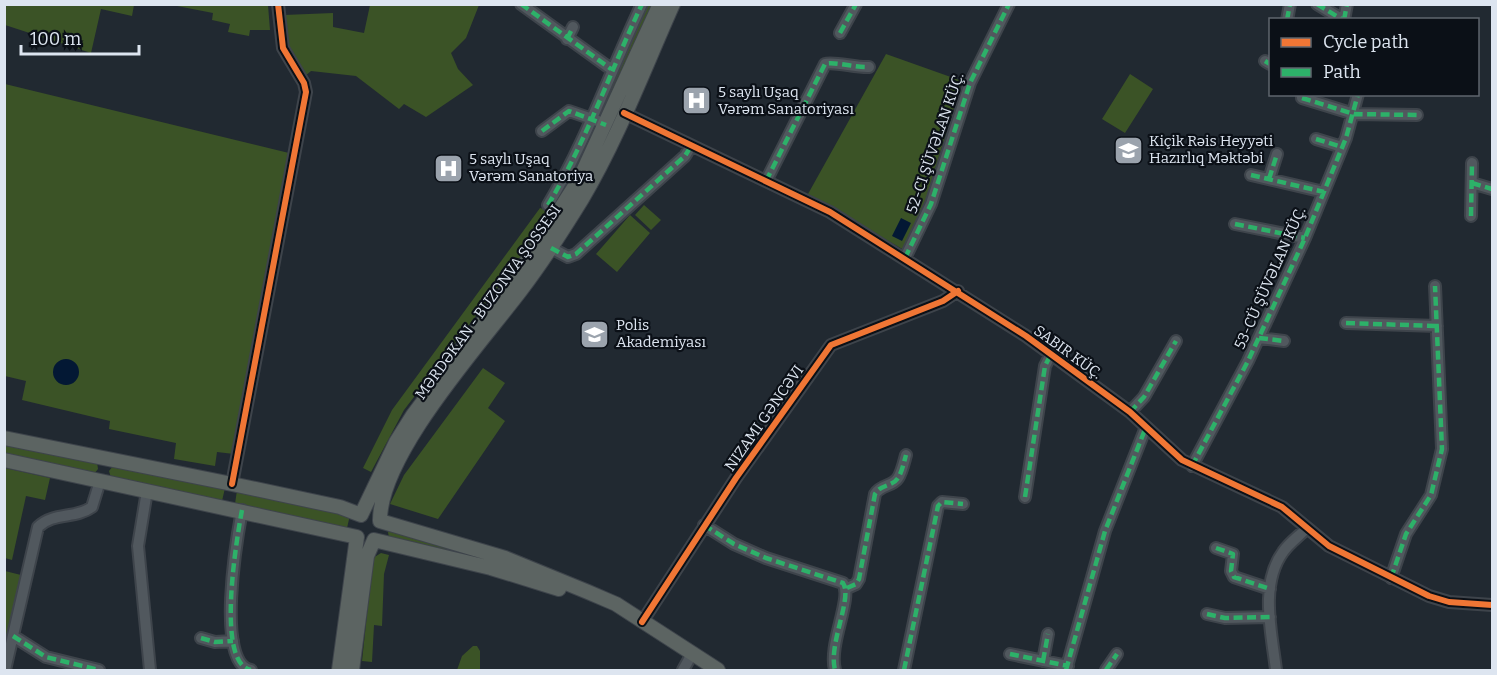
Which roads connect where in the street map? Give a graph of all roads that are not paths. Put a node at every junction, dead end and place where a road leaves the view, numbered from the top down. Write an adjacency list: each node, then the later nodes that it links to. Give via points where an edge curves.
1 (278, 4): 56 (street, via 283,48 306,92)
2 (521, 4): 12 (street)
3 (642, 4): 14 (street)
4 (660, 4): 21 (main road)
5 (673, 4): 17 (main road, MƏRDƏKAN - BUZONVA ŞOSSESI)
6 (856, 4): 11 (street)
7 (1009, 4): 39 (street, 52-CI ŞÜVƏLAN KÜÇ., via 970,83 932,204)
8 (1317, 4): 9 (street)
9 (1340, 18)
10 (573, 27): 12 (street)
11 (840, 33)
12 (567, 39): 14 (street)
13 (869, 67): 30 (street, via 825,64)
14 (611, 69): 20 (street)
15 (1358, 96): 18 (street, 53-CÜ ŞÜVƏLAN KÜÇ.)
16 (1302, 98): 18 (street)
17 (624, 113): 24 (street, SABIR KÜÇ.); 38 (main road, MƏRDƏKAN - BUZONVA ŞOSSESI, via 591,183)
18 (1354, 114): 19 (street); 25 (street, 53-CÜ ŞÜVƏLAN KÜÇ.)
19 (1417, 116)
20 (593, 118): 21 (street); 22 (street, via 564,111); 34 (street)
21 (606, 125): 38 (main road)
22 (542, 131)
23 (1316, 139): 25 (street)
24 (691, 146): 30 (street, SABIR KÜÇ.); 38 (street, via 685,156 576,254 568,257)
25 (1342, 147): 33 (street, 53-CÜ ŞÜVƏLAN KÜÇ.)
26 (1277, 154): 29 (street)
27 (1472, 163): 31 (street)
28 (1251, 175): 29 (street)
29 (1269, 179): 33 (street)
30 (766, 181): 39 (street, SABIR KÜÇ., via 821,206)
31 (1472, 183): 32 (street); 35 (street)
32 (1492, 189)
33 (1324, 192): 37 (street, 53-CÜ ŞÜVƏLAN KÜÇ.)
34 (548, 205)
35 (1471, 216)
36 (1235, 224): 37 (street)
37 (1305, 238): 44 (street, 53-CÜ ŞÜVƏLAN KÜÇ.)
38 (544, 247): 62 (main road, via 413,415 390,452); 63 (main road, MƏRDƏKAN - BUZONVA ŞOSSESI, via 406,447 385,492)
39 (905, 258): 41 (street, SABIR KÜÇ.)
40 (1435, 286): 43 (street)
41 (958, 291): 47 (street, SABIR KÜÇ.); 64 (street, NIZAMI GƏNCƏVI, via 943,301 831,345)
42 (1346, 323): 43 (street)
43 (1437, 326): 69 (street, via 1440,459 1431,495 1407,534)
44 (1259, 338): 46 (street); 54 (street, 53-CÜ ŞÜVƏLAN KÜÇ.)
45 (1176, 341): 48 (street, via 1144,397)
46 (1284, 341)
47 (1051, 354): 48 (street, SABIR KÜÇ.); 58 (street, via 1044,370)
48 (1130, 412): 49 (street, SABIR KÜÇ.)
49 (1146, 428): 54 (street, SABIR KÜÇ.); 84 (street, via 1105,531)
50 (4, 438): 52 (main road)
51 (906, 455): 70 (street, via 897,480 881,486 875,494 859,579)
52 (105, 457): 55 (main road); 56 (main road)
53 (4, 460): 55 (main road)
54 (1192, 466): 65 (street, SABIR KÜÇ., via 1282,507)
55 (100, 482): 57 (main road); 77 (street, via 92,507 47,520 38,527)
56 (232, 484): 60 (main road); 62 (main road)
57 (147, 491): 60 (main road); 87 (street, via 138,546)
58 (1025, 497)
59 (963, 504): 94 (street, via 942,502 938,506)
60 (227, 507): 61 (main road)
61 (242, 510): 66 (main road); 79 (street, via 233,562)
62 (361, 514): 63 (main road, via 374,515); 66 (main road, via 354,525)
63 (380, 521): 67 (main road, via 382,530); 75 (main road, via 537,570 616,604)
64 (704, 525): 70 (street, via 742,548 837,580); 75 (street, NIZAMI GƏNCƏVI)
65 (1306, 529): 69 (street, SABIR KÜÇ., via 1329,546); 71 (street, via 1281,556)
66 (357, 537): 67 (main road, via 365,542); 89 (main road)
67 (374, 540): 75 (main road, via 533,580); 90 (main road, via 367,559)
68 (1216, 548): 71 (street, via 1233,554 1234,577)
69 (1391, 578): 72 (street, SABIR KÜÇ., via 1438,599)
70 (847, 588): 93 (street, via 835,636)
71 (1270, 589): 74 (street)
72 (1492, 605)
73 (1207, 614): 74 (street, via 1225,618)
74 (1270, 617): 96 (street)
75 (642, 622): 80 (main road)
76 (1048, 634): 83 (street)
77 (13, 636): 85 (street); 86 (street, via 46,657)
78 (201, 638): 79 (street)
79 (233, 641): 88 (street, via 242,666)
80 (692, 654): 91 (street); 92 (main road)
81 (1010, 654): 83 (street)
82 (1117, 654): 95 (street)
83 (1043, 661): 84 (street)
84 (1067, 668)
85 (5, 670)
86 (99, 670)
87 (150, 670)
88 (251, 670)
89 (339, 670)
90 (352, 670)
91 (683, 670)
92 (718, 670)
93 (835, 670)
94 (904, 670)
95 (1106, 670)
96 (1276, 670)

